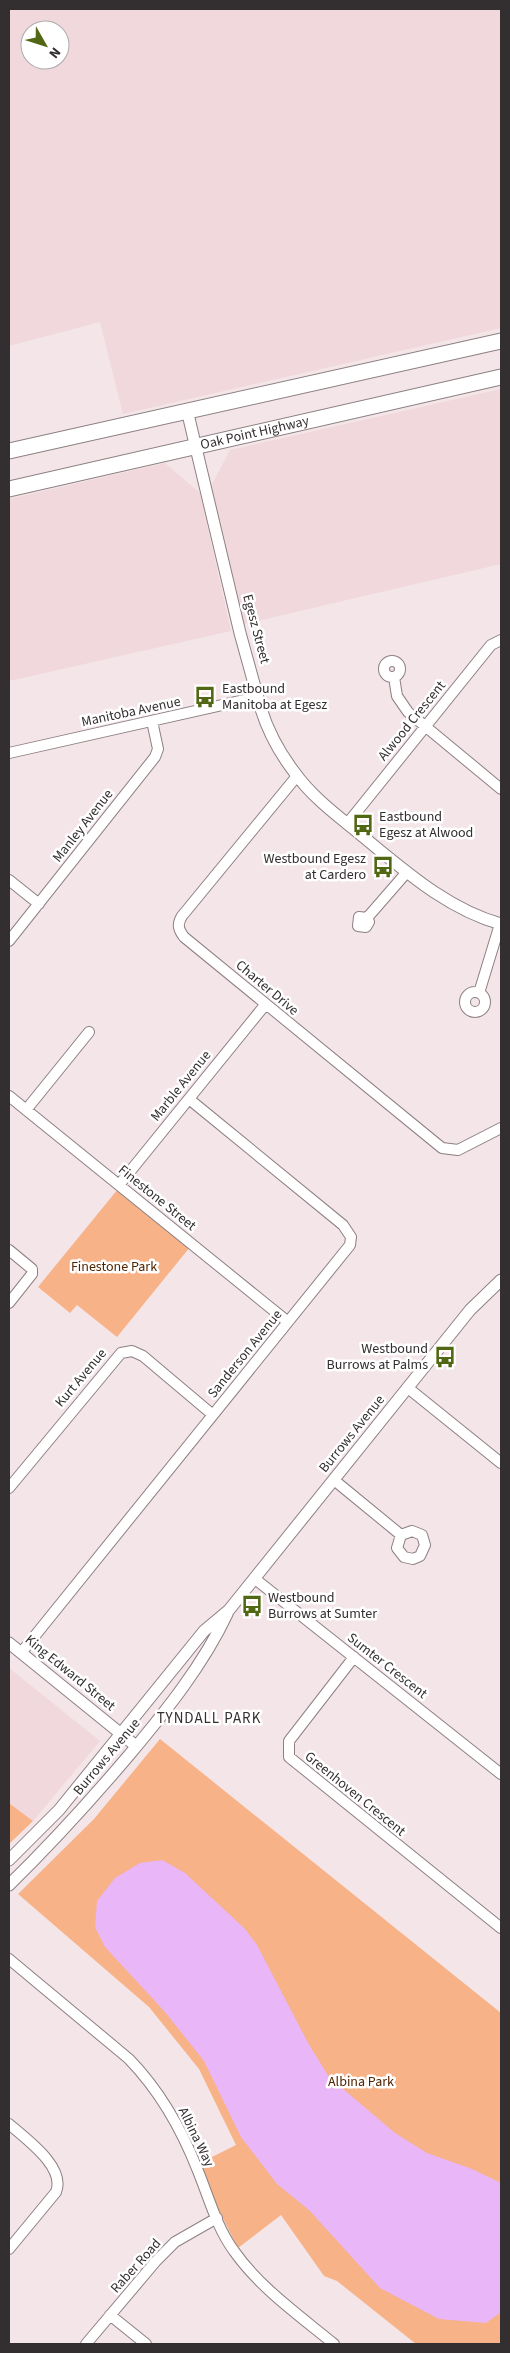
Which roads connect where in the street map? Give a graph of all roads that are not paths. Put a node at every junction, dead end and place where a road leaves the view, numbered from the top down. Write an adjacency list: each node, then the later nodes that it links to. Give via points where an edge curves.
1 (501, 341): 3 (main road)
2 (501, 377): 4 (main road, Oak Point Highway)
3 (187, 410): 4 (street, Egesz Street); 5 (main road)
4 (196, 447): 6 (main road, Oak Point Highway); 9 (street, Egesz Street)
5 (9, 451)
6 (9, 489)
7 (501, 640): 11 (street, Alwood Crescent, via 491,645)
8 (394, 677): 11 (street, via 401,704)
9 (258, 697): 10 (street, Manitoba Avenue); 13 (street, Egesz Street, via 265,721)
10 (152, 721): 12 (street, Manitoba Avenue); 18 (street, Manley Avenue, via 158,749 155,757)
11 (424, 727): 14 (street); 15 (street, Alwood Crescent)
12 (9, 754)
13 (298, 776): 15 (street, Egesz Street); 23 (street, Charter Drive, via 178,922 184,937)
14 (501, 789)
15 (347, 824): 16 (street, Egesz Street)
16 (407, 872): 19 (street); 20 (street, Egesz Street, via 454,904)
17 (9, 880): 18 (street)
18 (39, 904): 21 (street, Manley Avenue)
19 (367, 918)
20 (501, 924): 22 (street)
21 (9, 941)
22 (479, 993)
23 (265, 1005): 26 (street, Marble Avenue); 28 (street, Charter Drive, via 442,1148 458,1150)
24 (90, 1032): 27 (street)
25 (9, 1096): 27 (street, Finestone Street)
26 (189, 1099): 29 (street, Marble Avenue); 33 (street, Sanderson Avenue, via 348,1230 350,1244 346,1251)
27 (26, 1110): 29 (street, Finestone Street)
28 (501, 1128)
29 (119, 1185): 33 (street, Finestone Street)
30 (9, 1250): 32 (street, via 32,1269 32,1274)
31 (501, 1280): 34 (street, Burrows Avenue, via 470,1310)
32 (9, 1303)
33 (288, 1322): 35 (street, Sanderson Avenue)
34 (408, 1388): 36 (street); 37 (street, Burrows Avenue)
35 (213, 1416): 38 (street, Kurt Avenue, via 143,1356 132,1351 120,1353); 43 (street, Sanderson Avenue)
36 (501, 1463)
37 (334, 1480): 39 (street); 40 (street, Burrows Avenue)
38 (9, 1488)
39 (401, 1535)
40 (255, 1578): 41 (street, Burrows Avenue); 44 (street, Sumter Crescent)
41 (229, 1610): 45 (street, Burrows Avenue, via 204,1631); 46 (street, Burrows Avenue, via 210,1646)
42 (9, 1643): 43 (street, King Edward Street)
43 (21, 1653): 45 (street, King Edward Street)
44 (354, 1657): 47 (street, Sumter Crescent); 50 (street, Greenhoven Crescent, via 289,1741 289,1757)
45 (120, 1732): 46 (street, King Edward Street); 48 (street, Burrows Avenue, via 59,1810)
46 (136, 1746): 49 (street, Burrows Avenue, via 58,1837)
47 (501, 1774)
48 (9, 1860)
49 (9, 1885)
50 (501, 1928)
51 (9, 1959): 53 (street, Albina Way, via 144,2075 182,2134)
52 (9, 2124): 54 (street, via 52,2166 60,2183)
53 (217, 2218): 55 (street, Raber Road, via 175,2242); 58 (street, Albina Way, via 234,2251 254,2275)
54 (9, 2249)
55 (110, 2315): 56 (street, Raber Road); 57 (street)
56 (86, 2344)
57 (146, 2344)
58 (334, 2344)

